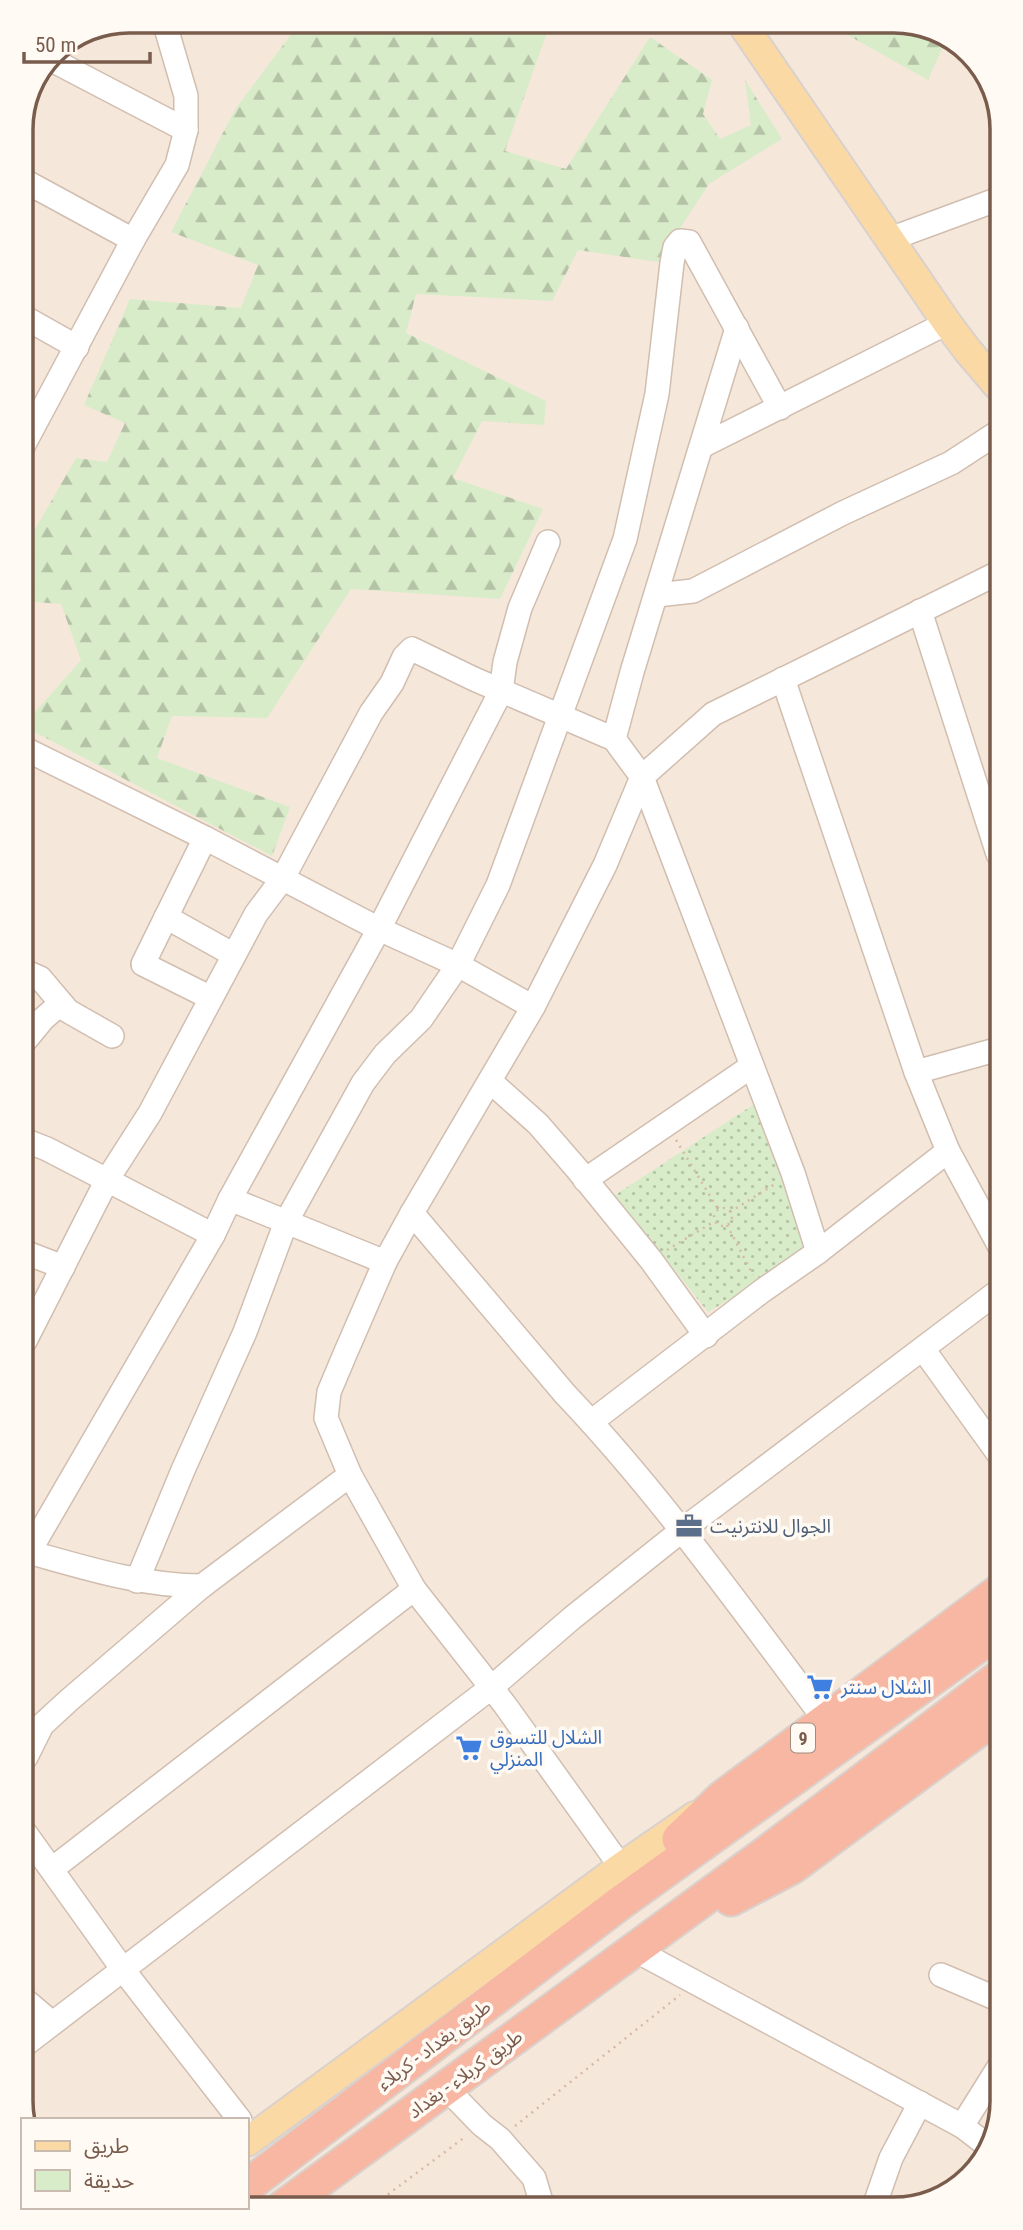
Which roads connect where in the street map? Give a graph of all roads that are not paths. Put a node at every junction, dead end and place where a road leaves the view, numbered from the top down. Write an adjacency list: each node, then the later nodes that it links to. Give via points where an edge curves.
1 (168, 33): 4 (street, via 186,96)
2 (748, 33): 7 (main road)
3 (60, 64): 4 (street)
4 (186, 130): 8 (street, via 177,165)
5 (33, 186): 8 (street)
6 (990, 202): 7 (street)
7 (890, 239): 10 (main road)
8 (133, 240): 12 (street)
9 (33, 322): 12 (street)
10 (947, 323): 13 (main road); 14 (street)
11 (737, 327): 14 (street); 17 (street); 24 (street, via 689,242 680,242 672,263 657,394 625,539)
12 (77, 347): 15 (street)
13 (990, 377)
14 (780, 408): 17 (street)
15 (33, 428)
16 (990, 438): 20 (street, via 951,463 843,513 693,592)
17 (702, 446): 20 (street)
18 (548, 542): 23 (street, via 520,608)
19 (990, 577): 21 (street)
20 (657, 595): 25 (street)
21 (920, 611): 22 (street); 28 (street)
22 (783, 679): 27 (street, via 713,714); 43 (street)
23 (501, 691): 24 (street); 30 (street, via 412,649 371,713); 32 (street)
24 (561, 717): 25 (street); 34 (street, via 498,885)
25 (614, 739): 27 (street)
26 (33, 753): 29 (street)
27 (642, 777): 38 (street, via 605,865); 42 (street)
28 (990, 829)
29 (205, 838): 30 (street); 31 (street)
30 (284, 878): 32 (street); 33 (street, via 256,914)
31 (166, 917): 33 (street); 36 (street, via 143,964)
32 (379, 929): 34 (street); 49 (street)
33 (234, 955): 36 (street)
34 (458, 965): 38 (street); 51 (street, via 421,1019 363,1083)
35 (33, 975): 37 (street)
36 (211, 998): 47 (street, via 150,1113)
37 (61, 1003): 39 (street); 40 (street)
38 (533, 1007): 44 (street)
39 (33, 1031)
40 (112, 1035)
41 (990, 1051): 43 (street)
42 (752, 1066): 48 (street); 54 (street)
43 (916, 1072): 46 (street)
44 (491, 1082): 48 (street, via 538,1124); 50 (street)
45 (33, 1144): 47 (street)
46 (947, 1152): 52 (street); 54 (street)
47 (107, 1180): 53 (street); 57 (street)
48 (585, 1180): 60 (street)
49 (230, 1199): 51 (street); 53 (street)
50 (412, 1213): 56 (street); 62 (street)
51 (286, 1222): 56 (street); 68 (street, via 245,1332)
52 (990, 1229)
53 (213, 1235): 66 (street)
54 (818, 1252): 60 (street)
55 (33, 1255): 57 (street)
56 (385, 1262): 64 (street, via 329,1392 326,1418)
57 (63, 1267): 59 (street)
58 (990, 1298): 61 (street)
59 (33, 1325)
60 (706, 1336): 62 (street)
61 (923, 1349): 63 (street); 65 (street)
62 (591, 1422): 65 (street)
63 (990, 1442)
64 (350, 1475): 69 (street); 70 (street)
65 (681, 1531): 74 (street); 75 (street)
66 (33, 1541)
67 (33, 1553): 68 (street)
68 (137, 1581): 69 (street)
69 (202, 1586): 77 (street, via 42,1726)
70 (414, 1589): 74 (street); 81 (street)
71 (990, 1598): 75 (highway, 9)
72 (988, 1638): 82 (highway, 9)
73 (990, 1684): 83 (highway)
74 (492, 1687): 80 (street); 84 (street)
75 (826, 1721): 78 (highway, 9)
76 (990, 1721): 83 (highway, via 792,1867)
77 (33, 1743)
78 (723, 1797): 80 (main road); 82 (highway, 9)
79 (33, 1843): 81 (street)
80 (621, 1867): 98 (main road)
81 (52, 1869): 84 (street)
82 (620, 1902): 90 (highway, طريق بغداد - كربلاء / 9)
83 (641, 1945): 92 (highway, طريق كربلاء - بغداد); 94 (street, via 696,1982)
84 (124, 1970): 88 (street); 96 (street)
85 (940, 1975): 86 (street)
86 (990, 1996)
87 (33, 2007): 88 (street)
88 (51, 2023): 89 (street)
89 (33, 2038)
90 (444, 2038): 92 (highway, via 443,2061); 93 (highway, طريق بغداد - كربلاء / 9)
91 (990, 2081): 97 (street)
92 (454, 2082): 95 (highway, طريق كربلاء - بغداد); 102 (street, via 491,2132 534,2178)
93 (382, 2084): 95 (highway, via 402,2094); 100 (highway, طريق بغداد - كربلاء / 9)
94 (920, 2103): 97 (street); 103 (street, via 891,2158)
95 (407, 2116): 101 (highway, طريق كربلاء - بغداد)
96 (236, 2118)
97 (962, 2126): 99 (street)
98 (248, 2131)
99 (981, 2141)
100 (248, 2185)
101 (297, 2197)
102 (540, 2197)
103 (877, 2197)

